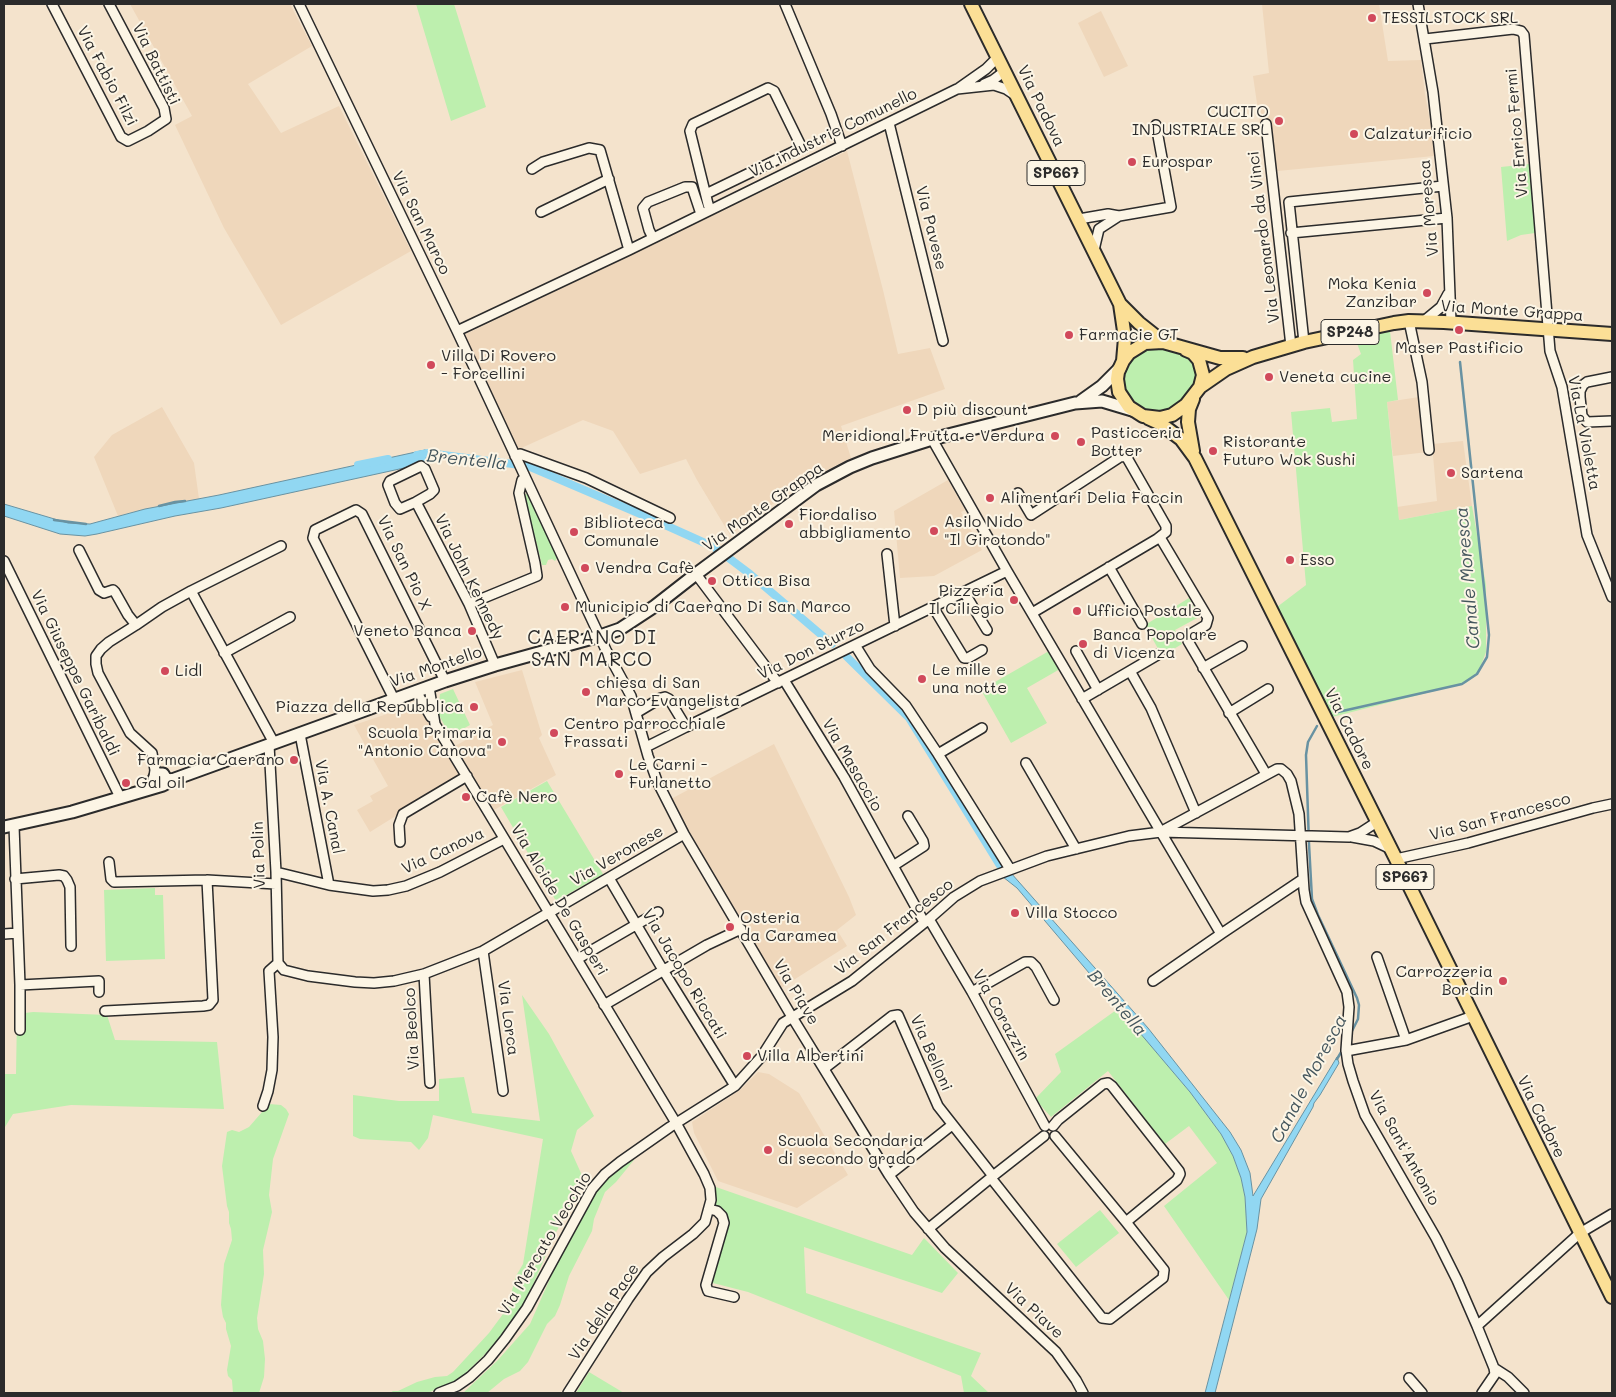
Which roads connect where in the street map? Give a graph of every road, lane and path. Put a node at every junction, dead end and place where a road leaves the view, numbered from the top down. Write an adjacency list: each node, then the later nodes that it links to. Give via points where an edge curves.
1 (52, 4): 16 (street, Via Fabio Filzi, via 121,137 128,141)
2 (110, 4): 16 (street, Via Battisti, via 164,108 166,119)
3 (298, 4): 40 (street, Via San Marco)
4 (785, 4): 17 (street)
5 (972, 4): 8 (main road, Via Padova / SP667)
6 (1418, 4): 7 (street, Via Moresca)
7 (1425, 39): 20 (street, Via Moresca); 39 (street, Via Enrico Fermi, via 1513,30 1524,35)
8 (998, 57): 9 (main road, Via Padova / SP667); 11 (street)
9 (1005, 71): 10 (street); 12 (main road, Via Padova / SP667)
10 (979, 86): 11 (street, Via industrie Comunello); 12 (street, via 994,85)
11 (958, 89): 13 (street, Via industrie Comunello)
12 (1018, 96): 27 (main road, Via Padova / SP667)
13 (889, 123): 17 (street, Via industrie Comunello); 42 (street, Via Pavese)
14 (1266, 124): 44 (street, Via Leonardo da Vinci)
15 (1156, 125): 25 (street, via 1171,207)
16 (148, 131)
17 (842, 146): 22 (street, Via industrie Comunello)
18 (532, 169): 19 (street, via 543,162 589,148 600,150)
19 (609, 179): 23 (street); 31 (street)
20 (1443, 186): 26 (street, Via Moresca); 29 (street, via 1289,202)
21 (706, 194): 21 (street, via 690,132 692,124 768,88 774,91 800,144 799,149); 22 (street)
22 (710, 210): 24 (street, Via industrie Comunello)
23 (541, 212)
24 (701, 214): 30 (street, Via industrie Comunello); 30 (street, via 692,187 648,202 643,208)
25 (1119, 216): 27 (street, via 1108,214); 28 (street)
26 (1447, 218): 29 (street); 33 (street, Via Moresca)
27 (1080, 222): 28 (street); 32 (main road, Via Padova / SP667)
28 (1100, 229): 32 (street)
29 (1291, 233): 44 (street)
30 (653, 238): 31 (street, Via industrie Comunello)
31 (629, 250): 40 (street, Via industrie Comunello)
32 (1094, 250): 34 (main road, Via Padova / SP667)
33 (1449, 292): 35 (street); 38 (street, Via Moresca)
34 (1120, 304): 43 (main road, Via Padova / SP667); 47 (main road, Via Padova / SP667, via 1125,338)
35 (1441, 307): 37 (street); 38 (street, via 1441,314)
36 (1409, 321): 37 (main road, Via Monte Grappa / SP248); 44 (main road, Via Monte Grappa / SP248); 55 (street, via 1422,382)
37 (1424, 321): 38 (main road, Via Monte Grappa / SP248)
38 (1447, 322): 39 (main road, Via Monte Grappa / SP248)
39 (1549, 329): 41 (main road, Via Monte Grappa / SP248); 72 (street, Via La Violetta, via 1550,351 1562,387 1587,535)
40 (457, 331): 57 (street, Via San Marco)
41 (1612, 334)
42 (943, 341)
43 (1163, 342): 45 (main road, Via Monte Grappa / SP248); 47 (main road, Via Monte Grappa / SP248, via 1140,345 1128,353)
44 (1297, 344): 46 (main road, Via Monte Grappa / SP248)
45 (1186, 350): 46 (main road, Via Monte Grappa / SP248, via 1224,358); 49 (main road, via 1201,366 1203,375)
46 (1253, 357): 49 (main road, Via Monte Grappa / SP248, via 1230,367)
47 (1121, 365): 50 (main road, Via Monte Grappa / SP248, via 1097,390); 51 (main road, via 1117,376 1120,392)
48 (1612, 377): 53 (street, via 1587,382 1580,391 1582,416 1587,422)
49 (1197, 391): 52 (main road, Via Monte Grappa / SP248, via 1172,415); 56 (main road, Via Cadore / SP667, via 1189,409 1188,422)
50 (1075, 404): 51 (main road, Via Monte Grappa / SP248, via 1102,402); 54 (main road, Via Monte Grappa / SP248)
51 (1132, 410): 52 (main road, Via Monte Grappa / SP248)
52 (1148, 418): 56 (main road, Via Cadore / SP667, via 1181,439)
53 (1612, 421)
54 (932, 439): 68 (street); 69 (main road, Via Monte Grappa / SP248, via 872,458 828,478)
55 (1429, 450)
56 (1196, 458): 116 (main road, Via Cadore / SP667)
57 (517, 460): 58 (street, Via San Marco); 61 (street, via 520,454 586,478)
58 (524, 477): 73 (street, via 519,493 537,576); 81 (street, Via Piave)
59 (1018, 494): 62 (street, via 1031,515 1126,456 1166,526 1166,532)
60 (416, 502): 60 (street, Via John Kennedy, via 434,490 421,466 388,485 400,509); 73 (street, Via John Kennedy)
61 (670, 518)
62 (1158, 539): 67 (street); 89 (street, via 1164,541 1207,615 1206,625 1188,638)
63 (281, 546): 70 (street)
64 (80, 550): 78 (street, via 99,590 115,592)
65 (887, 554): 79 (street)
66 (4, 561): 112 (street, Via Giuseppe Garibaldi)
67 (1109, 567): 75 (street); 77 (street)
68 (1007, 570): 71 (street, Via Don Sturzo); 75 (street)
69 (696, 574): 81 (main road, Via Monte Grappa / SP248, via 636,620); 92 (street, Via Masaccio)
70 (191, 591): 78 (street); 86 (street)
71 (964, 592): 74 (street, Via Don Sturzo); 80 (street)
72 (1612, 597)
73 (469, 604): 88 (street, Via John Kennedy)
74 (933, 607): 79 (street, Via Don Sturzo); 84 (street, via 964,658)
75 (1032, 613): 97 (street)
76 (290, 617): 86 (street)
77 (1142, 624)
78 (136, 625): 111 (street, via 101,649 96,656 96,664 130,733 152,753)
79 (895, 626): 82 (street, Via Don Sturzo)
80 (987, 630)
81 (600, 636): 88 (main road, Via Montello / SP248); 99 (street, Via Piave, via 631,696)
82 (856, 645): 92 (street, Via Don Sturzo); 107 (street, via 870,669 906,706)
83 (1242, 646): 89 (street)
84 (982, 650)
85 (1076, 651): 95 (street)
86 (224, 653): 105 (street)
87 (1159, 654): 90 (street)
88 (494, 665): 91 (main road, Via Montello / SP248)
89 (1203, 668): 100 (street)
90 (1130, 671): 95 (street); 114 (street, via 1151,708)
91 (445, 681): 93 (main road, Via Montello / SP248); 98 (street, Via San Pio X, via 362,514 356,510 315,530 313,538)
92 (781, 681): 102 (street, Via Don Sturzo); 128 (street, Via Masaccio, via 844,777)
93 (429, 687): 96 (main road, Via Montello / SP248); 101 (street, Via Alcide De Gasperi)
94 (1268, 689): 100 (street)
95 (1098, 690): 97 (street)
96 (416, 691): 98 (main road, Via Montello / SP248); 101 (street)
97 (1082, 698): 118 (street)
98 (394, 699): 104 (main road, Via Montello / SP248)
99 (636, 713): 102 (street, via 665,697); 106 (street, Via Piave)
100 (1229, 713): 109 (street)
101 (435, 724): 110 (street, Via Alcide De Gasperi)
102 (686, 727): 106 (street, Via Don Sturzo)
103 (982, 728): 107 (street)
104 (300, 734): 105 (main road, Via Montello / SP248); 136 (street, Via A. Canal)
105 (271, 744): 111 (main road, Via Montello / SP248); 130 (street, Via Polin)
106 (646, 747): 119 (street, Via Piave, via 657,781)
107 (938, 754): 129 (street)
108 (1026, 763): 125 (street)
109 (1266, 774): 114 (street); 120 (street, Via Sant'Antonio, via 1281,769 1287,774 1295,795)
110 (467, 776): 122 (street, Via Alcide De Gasperi); 124 (street, via 403,814 399,825)
111 (160, 780): 112 (main road, Via Montello / SP248)
112 (120, 797): 117 (main road, Via Montello / SP248)
113 (1612, 804): 126 (street, Via San Francesco, via 1468,843)
114 (1196, 813): 118 (street)
115 (908, 816): 128 (street, via 924,846)
116 (1379, 825): 121 (street, Via San Francesco); 123 (street, via 1376,836); 126 (main road, Via Cadore / SP667)
117 (9, 827): 132 (street)
118 (1161, 832): 120 (street, Via San Francesco); 125 (street, Via San Francesco); 144 (street)
119 (684, 834): 131 (street, Via Veronese); 141 (street, Via Piave)
120 (1302, 835): 121 (street, Via San Francesco); 133 (street, Via Sant'Antonio)
121 (1349, 836): 123 (street)
122 (504, 839): 136 (street, Via Canova, via 406,886 373,891); 138 (street, Via Alcide De Gasperi)
123 (1369, 840): 126 (street)
124 (400, 842)
125 (1076, 849): 129 (street, Via San Francesco)
126 (1394, 854): 159 (main road, Via Cadore / SP667)
127 (109, 862): 134 (street, via 114,882)
128 (893, 866): 139 (street, Via Masaccio)
129 (1010, 869): 139 (street, Via San Francesco, via 954,897)
130 (276, 872): 135 (street, Via Polin); 136 (street, Via Canova)
131 (608, 878): 138 (street, Via Veronese); 140 (street, Via Jacopo Riccati)
132 (15, 879): 142 (street); 145 (street, via 64,876 70,887)
133 (1303, 879): 144 (street); 163 (street, Via Sant'Antonio, via 1306,902 1348,992)
134 (206, 880): 135 (street); 158 (street, via 213,1000 203,1006)
135 (276, 884): 149 (street, Via Polin)
136 (329, 885)
137 (658, 912): 140 (street)
138 (549, 913): 146 (street, Via Veronese); 148 (street, Via Alcide De Gasperi)
139 (927, 921): 155 (street, Via Corazzin); 160 (street, Via San Francesco, via 852,981)
140 (636, 925): 148 (street); 150 (street, Via Jacopo Riccati)
141 (741, 929): 150 (street); 160 (street, Via Piave)
142 (18, 933): 143 (street); 153 (street)
143 (4, 934)
144 (1221, 934): 152 (street)
145 (71, 946)
146 (483, 951): 151 (street, Via Veronese); 167 (street, Via Lorca)
147 (1377, 956): 162 (street)
148 (577, 959): 157 (street, Via Alcide De Gasperi)
149 (281, 967): 151 (street, Via Veronese, via 308,976 374,983); 168 (street, Via Polin, via 269,971 272,1070)
150 (663, 970): 157 (street); 166 (street, Via Jacopo Riccati)
151 (424, 974): 165 (street, Via Beolco)
152 (1153, 981)
153 (20, 985): 154 (street, via 99,981); 161 (street)
154 (99, 992)
155 (972, 992): 156 (street, via 1025,962 1031,962); 171 (street, Via Corazzin)
156 (1054, 1000)
157 (604, 1005): 169 (street, Via Alcide De Gasperi)
158 (106, 1011)
159 (1473, 1016): 162 (street); 180 (main road, Via Cadore / SP667)
160 (792, 1017): 164 (street, Via Piave); 166 (street, Via Mercato Vecchio, via 783,1023 762,1056)
161 (20, 1030)
162 (1406, 1040): 163 (street)
163 (1346, 1050): 183 (street, Via Sant'Antonio, via 1362,1108 1436,1238)
164 (824, 1068): 170 (street, Via Belloni, via 896,1015 938,1106); 174 (street, Via Piave)
165 (430, 1083)
166 (735, 1086): 169 (street, Via Mercato Vecchio)
167 (503, 1091)
168 (263, 1106)
169 (676, 1124): 176 (street, via 707,1180 711,1200); 186 (street, Via Mercato Vecchio, via 605,1174 592,1189 527,1308 504,1339 470,1377)
170 (952, 1125): 174 (street); 175 (street, Via Belloni)
171 (1049, 1126): 172 (street, via 1042,1131); 173 (street, via 1056,1130); 178 (street, via 1103,1084 1112,1086 1180,1174 1178,1180)
172 (1044, 1136): 173 (street, via 1051,1139); 175 (street)
173 (1055, 1136): 178 (street, Via Belloni)
174 (889, 1175): 179 (street, Via Piave)
175 (992, 1177): 178 (street, Via Belloni, via 1102,1318 1110,1319 1163,1278 1164,1270); 179 (street)
176 (709, 1209): 181 (street, via 717,1211 724,1223 706,1285 708,1291); 187 (street, Via della Pace, via 705,1222 648,1272)
177 (1612, 1214): 180 (street)
178 (1126, 1222)
179 (928, 1229): 188 (street, Via Piave, via 1056,1352)
180 (1580, 1233): 182 (main road, Via Cadore / SP667); 183 (street)
181 (734, 1297)
182 (1612, 1297)
183 (1477, 1326): 184 (street, Via Sant'Antonio)
184 (1494, 1368): 190 (street, via 1495,1374); 191 (street)
185 (1409, 1378): 189 (street)
186 (439, 1393)
187 (568, 1393)
188 (1083, 1393)
189 (1422, 1393)
190 (1482, 1393)
191 (1524, 1393)

